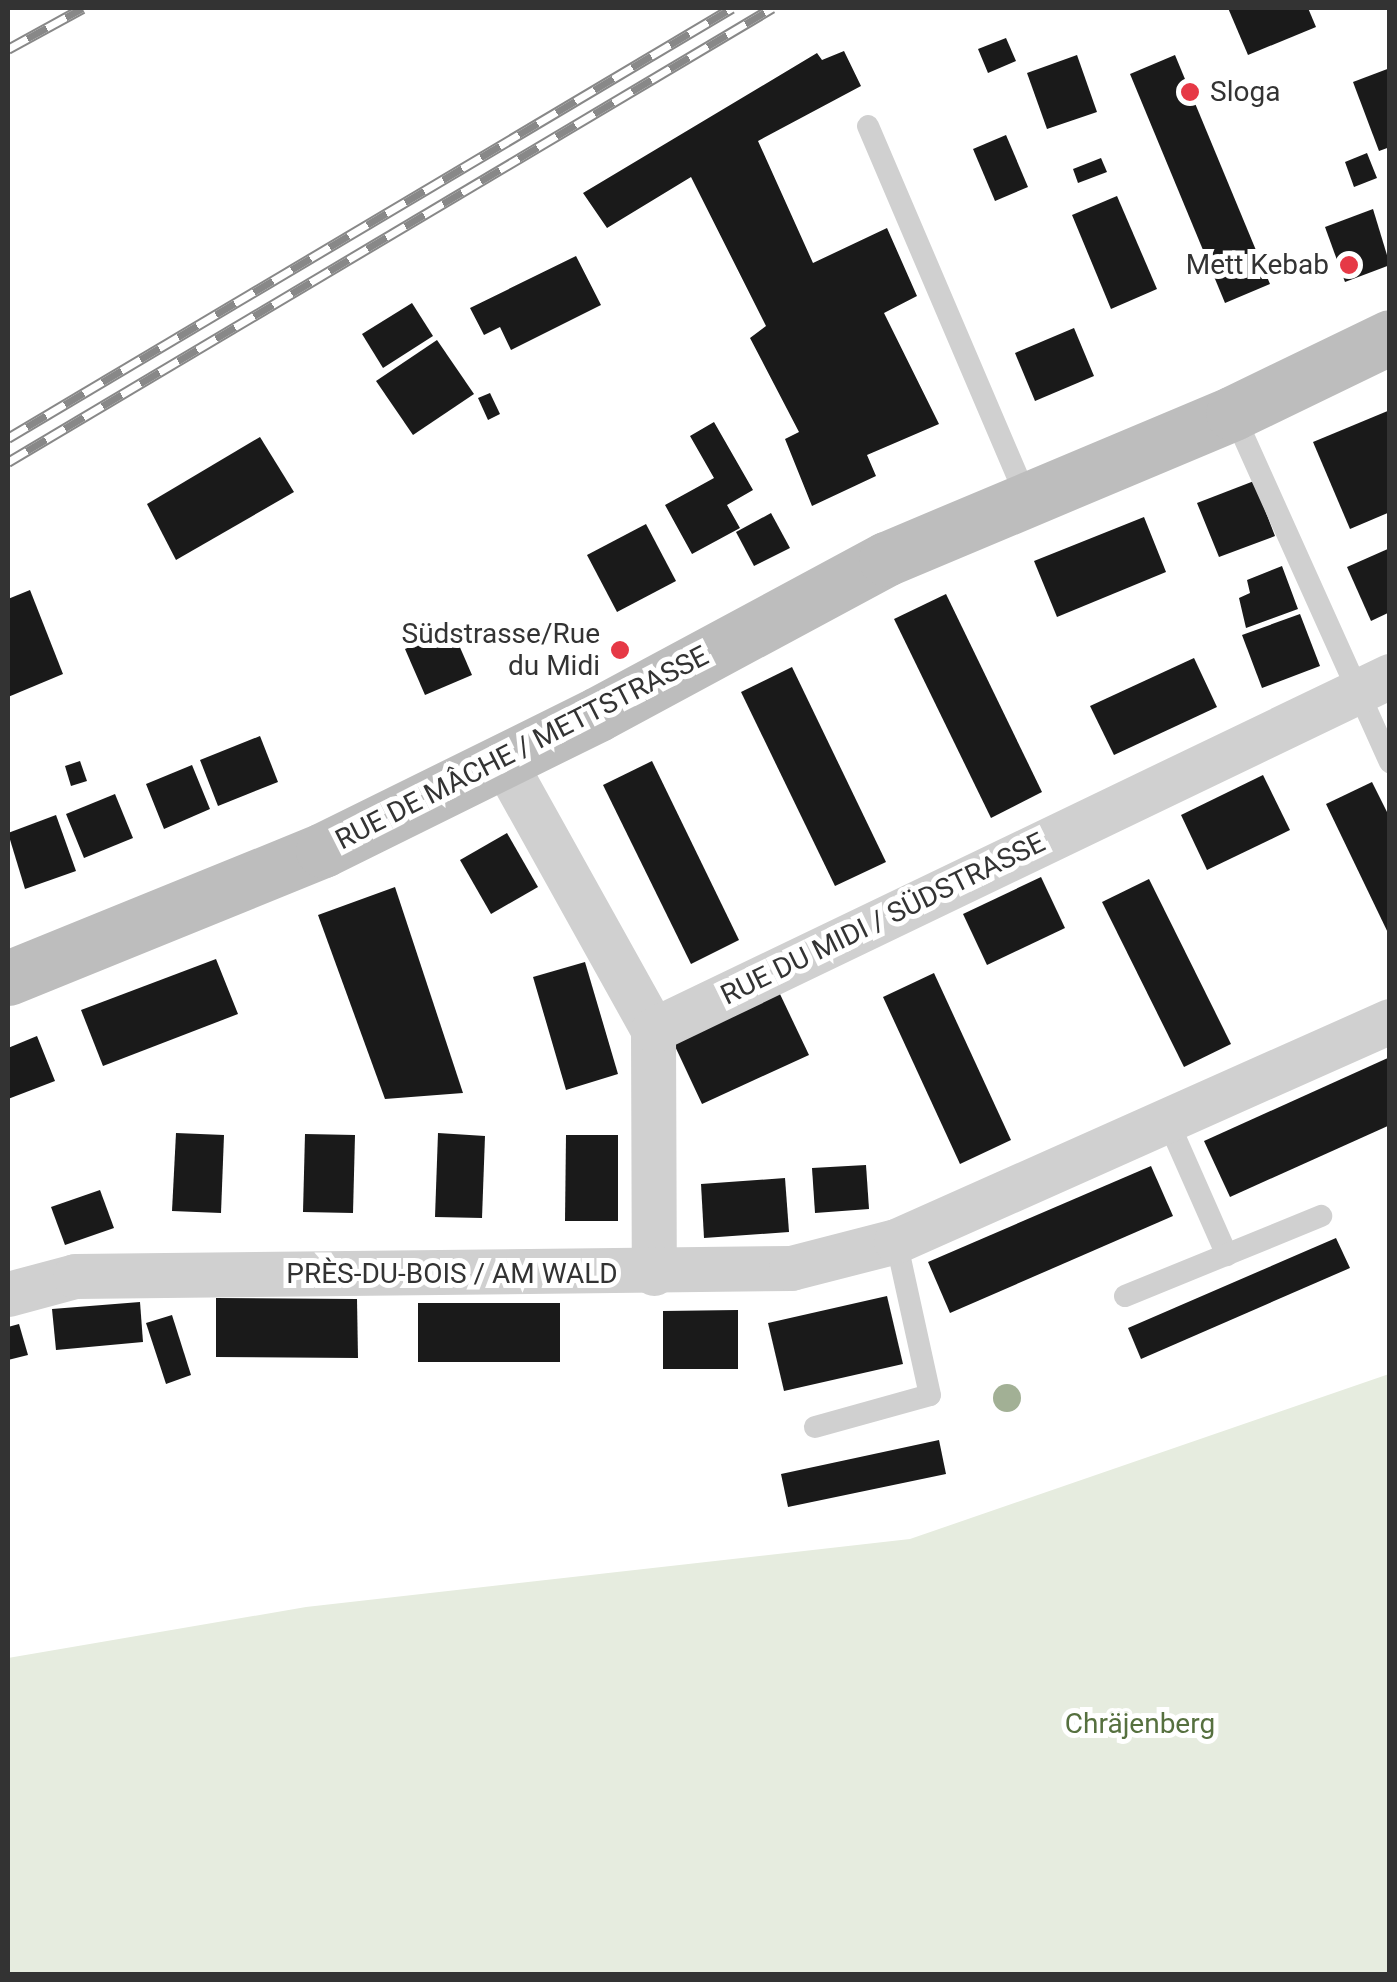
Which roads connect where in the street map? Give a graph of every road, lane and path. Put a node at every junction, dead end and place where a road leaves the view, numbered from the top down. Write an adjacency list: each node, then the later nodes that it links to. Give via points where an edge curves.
1 (868, 126): 4 (lane)
2 (1390, 338): 3 (main road, RUE DE MÂCHE / METTSTRASSE)
3 (1233, 413): 4 (main road, RUE DE MÂCHE / METTSTRASSE); 5 (lane)
4 (1028, 499): 6 (main road, RUE DE MÂCHE / METTSTRASSE, via 816,594)
5 (1372, 683): 7 (lane); 10 (street, RUE DU MIDI / SÜDSTRASSE)
6 (504, 762): 8 (main road, RUE DE MÂCHE / METTSTRASSE, via 324,850); 10 (street)
7 (1390, 762)
8 (8, 978)
9 (1390, 1021): 11 (street, PRÈS-DU-BOIS / AM WALD)
10 (653, 1030): 15 (street)
11 (1166, 1117): 13 (street, PRÈS-DU-BOIS / AM WALD); 14 (lane)
12 (1321, 1216): 14 (lane)
13 (896, 1241): 15 (street, PRÈS-DU-BOIS / AM WALD, via 791,1268); 18 (lane, via 930,1394)
14 (1227, 1255): 17 (lane)
15 (654, 1273): 16 (street, PRÈS-DU-BOIS / AM WALD, via 75,1276)
16 (8, 1294)
17 (1125, 1296)
18 (815, 1427)

